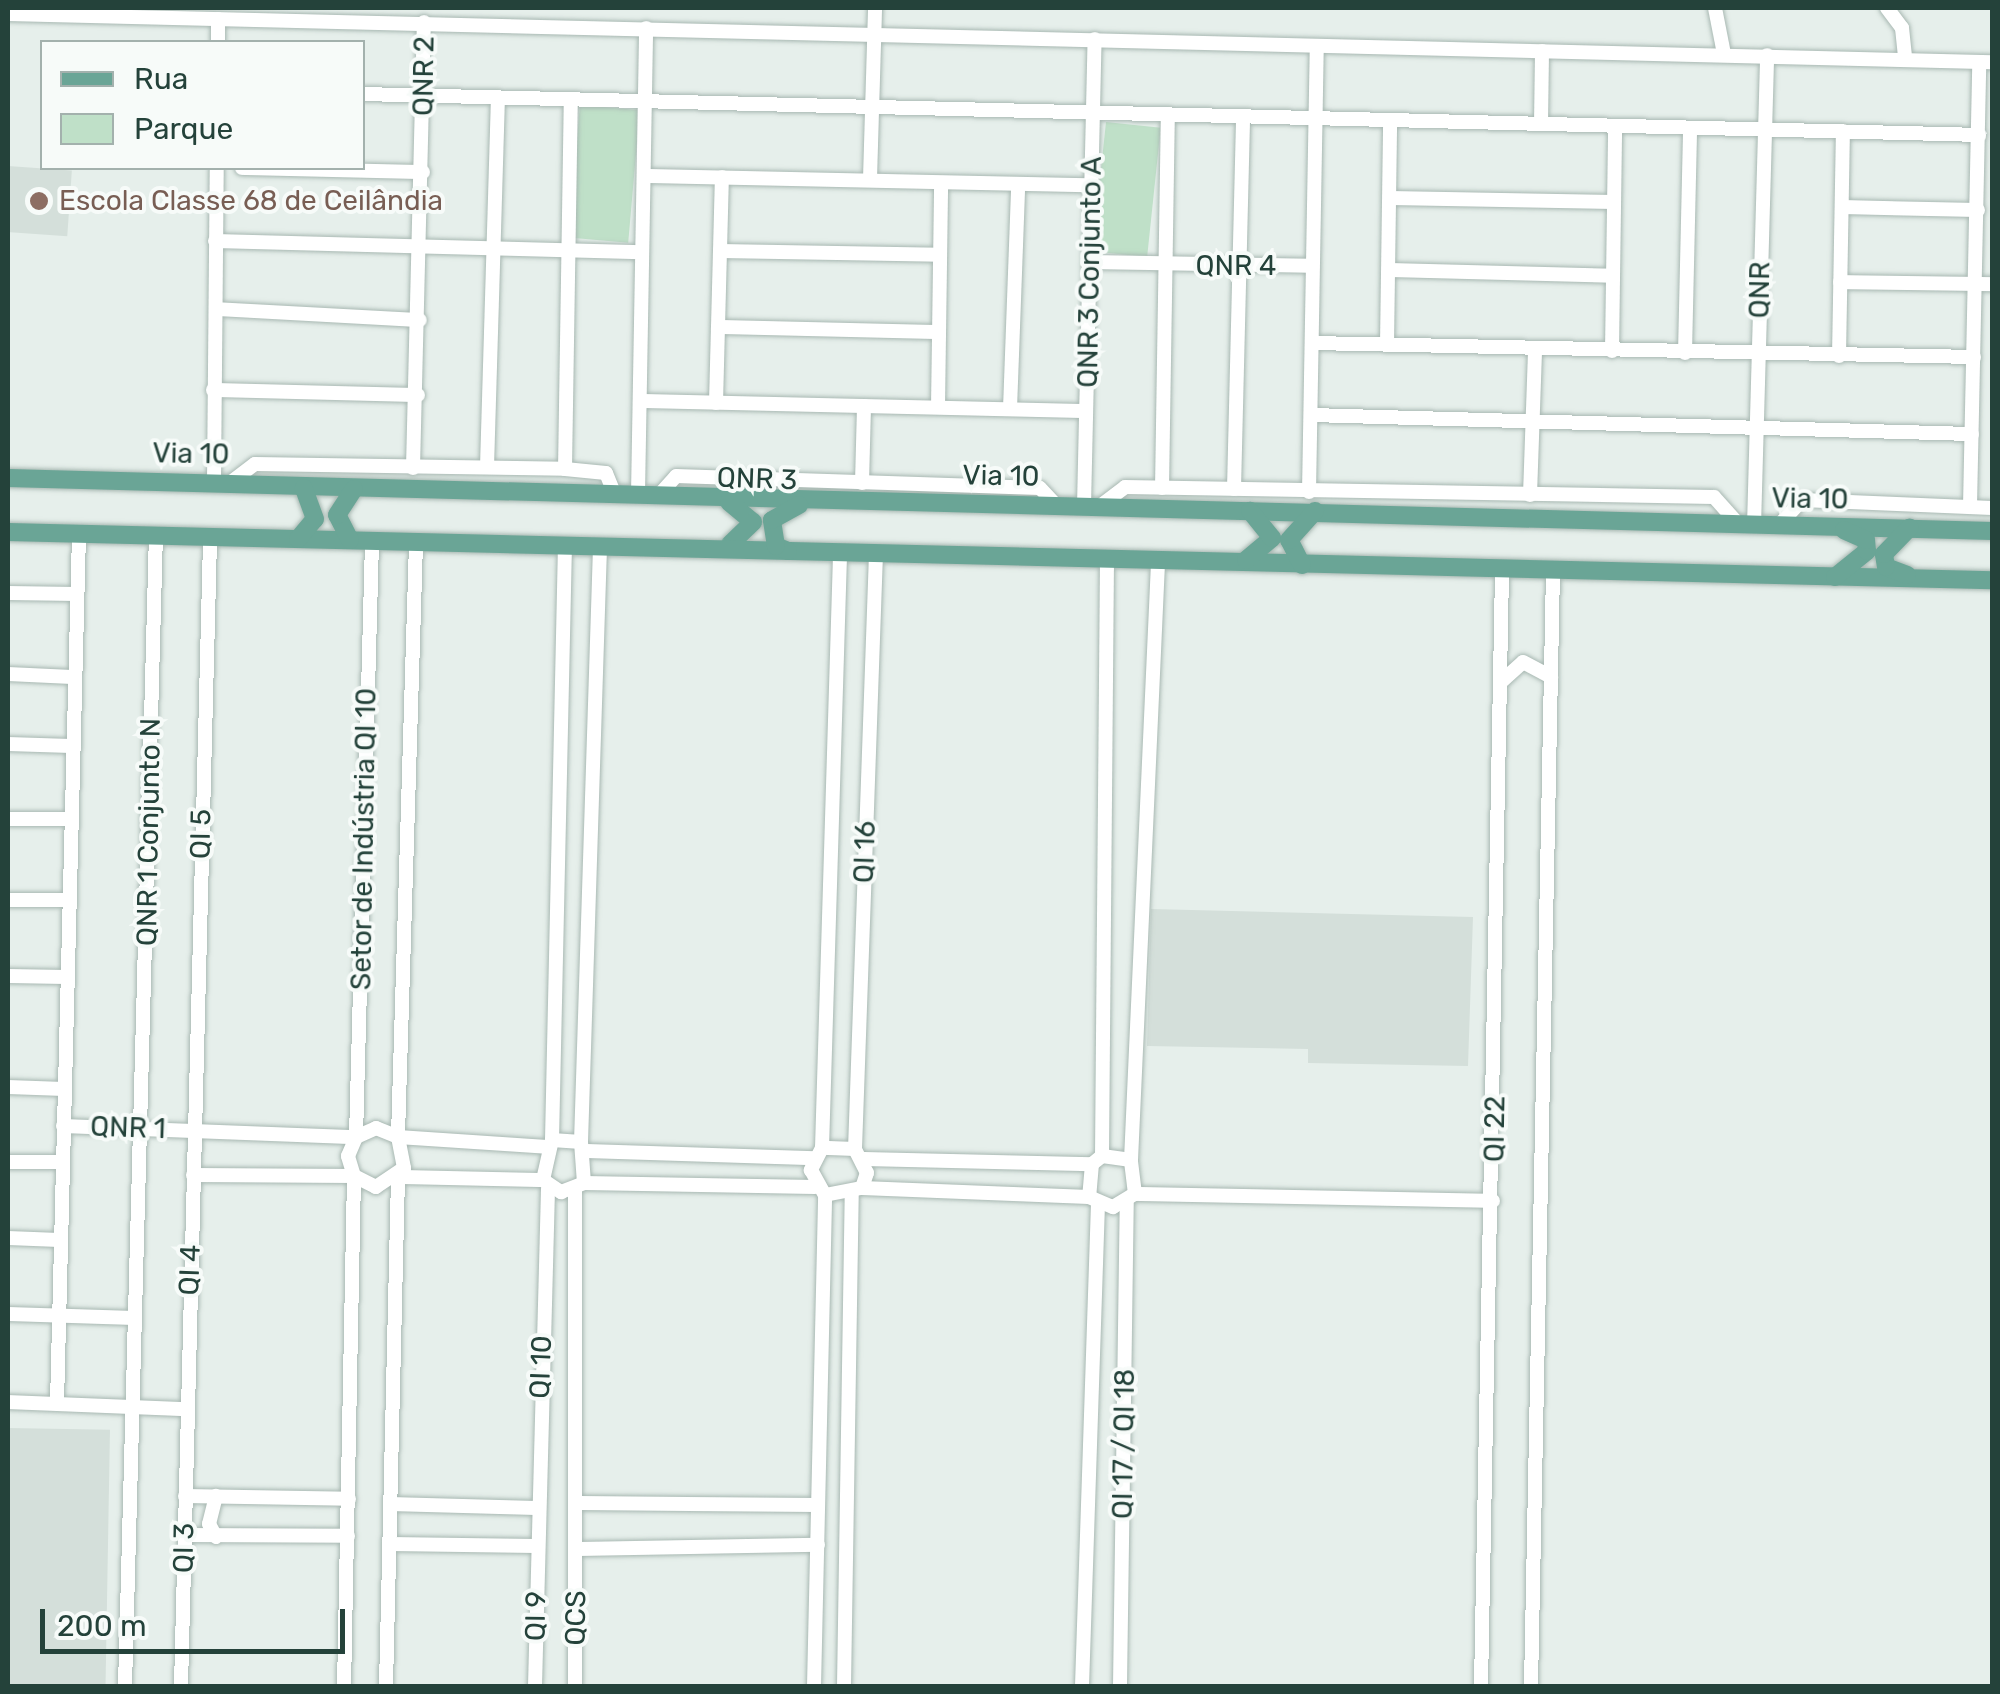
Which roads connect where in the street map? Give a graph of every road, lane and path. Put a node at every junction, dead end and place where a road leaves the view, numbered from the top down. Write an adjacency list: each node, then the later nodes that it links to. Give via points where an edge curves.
1 (875, 8): 8 (street)
2 (1715, 8): 13 (street)
3 (1887, 8): 15 (street, via 1902,28)
4 (8, 14): 5 (street)
5 (218, 19): 6 (street); 10 (street)
6 (424, 22): 7 (street, QNR 2); 18 (street, QNR 2)
7 (646, 28): 8 (street, QNR 2); 21 (street)
8 (872, 33): 9 (street, QNR 2); 22 (street)
9 (1095, 39): 11 (street); 23 (street, QNR 3 Conjunto A)
10 (218, 40)
11 (1317, 46): 12 (street); 26 (street, QNR 4)
12 (1542, 51): 13 (street); 28 (street)
13 (1724, 54): 14 (street)
14 (1766, 55): 15 (street); 31 (street, QNR)
15 (1906, 59): 16 (street)
16 (1986, 62): 33 (street)
17 (365, 94): 18 (street)
18 (422, 96): 19 (street); 36 (street, QNR 2)
19 (498, 98): 20 (street); 49 (street)
20 (571, 100): 21 (street); 50 (street)
21 (646, 102): 22 (street); 37 (street)
22 (871, 107): 23 (street); 39 (street)
23 (1094, 114): 24 (street); 41 (street, QNR 3 Conjunto A)
24 (1168, 116): 25 (street); 55 (street, QNR 4)
25 (1243, 118): 26 (street); 56 (street)
26 (1313, 119): 27 (street); 57 (street, QNR 4)
27 (1390, 121): 28 (street); 43 (street)
28 (1540, 124): 29 (street)
29 (1615, 126): 30 (street); 44 (street)
30 (1690, 128): 31 (street); 71 (street)
31 (1764, 129): 32 (street); 72 (street, QNR)
32 (1843, 131): 33 (street); 45 (street)
33 (1980, 135): 46 (street)
34 (217, 170): 47 (street)
35 (332, 170): 36 (street)
36 (423, 172): 48 (street, QNR 2)
37 (644, 176): 38 (street); 52 (street)
38 (722, 177): 39 (street); 51 (street)
39 (870, 180): 40 (street)
40 (941, 184): 42 (street); 53 (street)
41 (1092, 185): 42 (street); 54 (street, QNR 3 Conjunto A)
42 (1018, 187): 81 (street)
43 (1390, 198): 44 (street); 58 (street)
44 (1614, 202): 59 (street)
45 (1842, 206): 46 (street); 60 (street)
46 (1978, 210): 61 (street)
47 (216, 241): 48 (street); 63 (street)
48 (422, 246): 49 (street); 64 (street, QNR 2)
49 (494, 248): 50 (street); 88 (street)
50 (570, 250): 52 (street); 89 (street)
51 (720, 251): 53 (street); 65 (street)
52 (642, 252): 77 (street)
53 (940, 255): 66 (street)
54 (1090, 262): 55 (street); 82 (street, QNR 3 Conjunto A)
55 (1164, 265): 56 (street, QNR 4); 94 (street)
56 (1236, 266): 57 (street, QNR 4); 95 (street)
57 (1310, 266): 67 (street)
58 (1390, 270): 59 (street); 68 (street)
59 (1613, 276): 70 (street)
60 (1840, 282): 61 (street); 73 (street)
61 (1976, 284): 62 (street); 74 (street)
62 (1992, 284)
63 (216, 309): 64 (street); 75 (street)
64 (420, 320): 76 (street, QNR 2)
65 (718, 328): 66 (street); 78 (street)
66 (939, 332): 80 (street)
67 (1312, 342): 68 (street); 83 (street)
68 (1387, 345): 69 (street)
69 (1535, 348): 70 (street); 84 (street)
70 (1612, 351): 71 (street)
71 (1685, 353): 72 (street)
72 (1758, 355): 73 (street); 85 (street, QNR)
73 (1839, 356): 74 (street)
74 (1974, 357): 86 (street)
75 (213, 390): 76 (street); 91 (street)
76 (418, 395): 87 (street, QNR 2)
77 (640, 401): 78 (street); 99 (street)
78 (716, 402): 79 (street)
79 (864, 406): 80 (street); 92 (street)
80 (938, 408): 81 (street)
81 (1010, 410): 82 (street)
82 (1086, 411): 105 (street, QNR 3 Conjunto A)
83 (1311, 416): 84 (street); 97 (street)
84 (1533, 422): 85 (street); 101 (street)
85 (1757, 427): 86 (street); 110 (street, QNR)
86 (1972, 434): 106 (street)
87 (412, 468): 88 (street); 91 (street, via 255,464)
88 (487, 468): 89 (street)
89 (565, 469): 98 (street, via 606,473)
90 (8, 478): 91 (main road, Via 10)
91 (222, 482): 93 (main road, Via 10)
92 (862, 483): 100 (street, QNR 3, via 676,476); 104 (street, QNR 3, via 1040,488)
93 (304, 488): 96 (main road, Via 10); 119 (main road, via 316,519)
94 (1162, 488): 95 (street); 105 (street, via 1125,488)
95 (1234, 488): 97 (street)
96 (354, 489): 98 (main road, Via 10); 120 (main road, via 336,515)
97 (1309, 492): 101 (street)
98 (614, 493): 99 (main road, Via 10)
99 (638, 494): 100 (main road, Via 10)
100 (660, 494): 102 (main road, Via 10)
101 (1530, 495): 110 (street, via 1714,496)
102 (717, 498): 103 (main road, Via 10); 125 (main road, via 753,522 743,540)
103 (834, 501): 104 (main road, Via 10); 126 (main road, via 774,514 772,538)
104 (1056, 505): 105 (main road, Via 10)
105 (1092, 506): 108 (main road, Via 10)
106 (1970, 506): 107 (street); 111 (street, via 1802,500)
107 (1992, 508)
108 (1250, 511): 109 (main road, Via 10); 131 (main road, via 1272,538)
109 (1315, 511): 110 (main road, Via 10); 132 (main road, via 1289,540)
110 (1747, 526): 111 (main road, Via 10)
111 (1778, 526): 113 (main road, Via 10)
112 (1910, 527): 113 (main road, Via 10); 114 (main road, Via 10); 136 (main road, via 1888,542 1886,567)
113 (1837, 528): 135 (main road, via 1866,540 1867,550)
114 (1992, 531)
115 (8, 532): 116 (main road)
116 (79, 534): 117 (main road); 139 (street, QNR 1)
117 (156, 536): 118 (main road); 155 (street, QNR 1 Conjunto N)
118 (210, 537): 119 (main road); 156 (street, QI 5)
119 (298, 539): 120 (main road)
120 (350, 540): 121 (main road)
121 (372, 541): 122 (main road); 157 (street, Setor de Indústria QI 10)
122 (416, 543): 123 (main road); 158 (street, Setor de Indústria QI 10)
123 (565, 546): 124 (main road); 159 (street)
124 (600, 546): 125 (main road); 160 (street, QCS)
125 (725, 546): 126 (main road)
126 (794, 552): 127 (main road)
127 (840, 554): 128 (main road); 161 (street)
128 (876, 555): 129 (main road); 162 (street, QI 16)
129 (1108, 561): 130 (main road); 163 (street)
130 (1158, 562): 131 (main road); 164 (street)
131 (1236, 564): 132 (main road)
132 (1302, 564): 133 (main road)
133 (1502, 571): 134 (main road); 143 (street, QI 22)
134 (1553, 572): 135 (main road); 142 (street)
135 (1834, 578): 136 (main road)
136 (1918, 580): 137 (main road)
137 (1992, 580)
138 (8, 593): 139 (street)
139 (78, 594): 141 (street, QNR 1)
140 (8, 674): 141 (street)
141 (72, 677): 145 (street, QNR 1)
142 (1551, 677): 143 (street, via 1524,662); 211 (street)
143 (1502, 681): 176 (street, QI 22)
144 (8, 744): 145 (street)
145 (71, 746): 147 (street, QNR 1)
146 (8, 818): 147 (street)
147 (69, 819): 149 (street, QNR 1)
148 (8, 900): 149 (street)
149 (68, 900): 151 (street, QNR 1)
150 (8, 976): 151 (street)
151 (66, 977): 153 (street, QNR 1)
152 (8, 1087): 153 (street)
153 (64, 1089): 154 (street, QNR 1)
154 (62, 1126): 155 (street, QNR 1); 166 (street, QNR 1)
155 (142, 1128): 156 (street, QNR 1); 181 (street, QNR 1 Conjunto N)
156 (194, 1131): 157 (street, QNR 1); 167 (street, QI 4)
157 (356, 1137): 158 (street, via 376,1128); 168 (street, via 348,1156)
158 (398, 1137): 159 (street); 169 (street, via 406,1157)
159 (550, 1144): 160 (street); 170 (street, QI 10)
160 (584, 1146): 161 (street); 171 (street, QCS)
161 (818, 1153): 162 (street); 172 (street)
162 (860, 1154): 163 (street); 173 (street, QI 16)
163 (1097, 1160): 164 (street); 175 (street)
164 (1131, 1160): 174 (street, QI 17 / QI 18)
165 (8, 1162): 166 (street)
166 (61, 1162): 178 (street, QNR 1)
167 (192, 1175): 168 (street); 185 (street, QI 4)
168 (354, 1176): 169 (street, via 376,1186); 188 (street)
169 (398, 1177): 170 (street); 190 (street)
170 (545, 1184): 171 (street); 192 (street, QI 10)
171 (579, 1187): 172 (street); 189 (street, QCS)
172 (820, 1191): 173 (street); 191 (street)
173 (857, 1191): 175 (street); 207 (street)
174 (1131, 1198): 175 (street); 176 (street); 209 (street, QI 17 / QI 18)
175 (1094, 1200): 208 (street)
176 (1493, 1201): 210 (street, QI 22)
177 (8, 1238): 178 (street)
178 (59, 1240): 180 (street, QNR 1)
179 (8, 1314): 180 (street)
180 (58, 1315): 181 (street); 183 (street, QNR 1)
181 (136, 1318): 184 (street, QNR 1 Conjunto N)
182 (8, 1402): 183 (street)
183 (56, 1403): 184 (street)
184 (132, 1406): 185 (street); 200 (street, QNR 1 Conjunto N)
185 (186, 1409): 186 (street, QI 3)
186 (186, 1496): 187 (street); 193 (street, QI 3)
187 (216, 1496): 188 (street); 195 (street, via 208,1524)
188 (349, 1499): 194 (street)
189 (579, 1503): 191 (street); 199 (street, QCS)
190 (390, 1504): 192 (street); 196 (street)
191 (818, 1505): 197 (street)
192 (536, 1508): 198 (street, QI 10)
193 (184, 1536): 195 (street); 201 (street, QI 3)
194 (348, 1536): 195 (street); 202 (street)
195 (216, 1537)
196 (390, 1544): 198 (street); 203 (street)
197 (818, 1545): 199 (street); 206 (street)
198 (536, 1546): 204 (street, QI 9)
199 (578, 1549): 205 (street, QCS)
200 (126, 1686)
201 (181, 1686)
202 (344, 1686)
203 (386, 1686)
204 (535, 1686)
205 (575, 1686)
206 (814, 1686)
207 (844, 1686)
208 (1082, 1686)
209 (1120, 1686)
210 (1481, 1686)
211 (1531, 1686)

